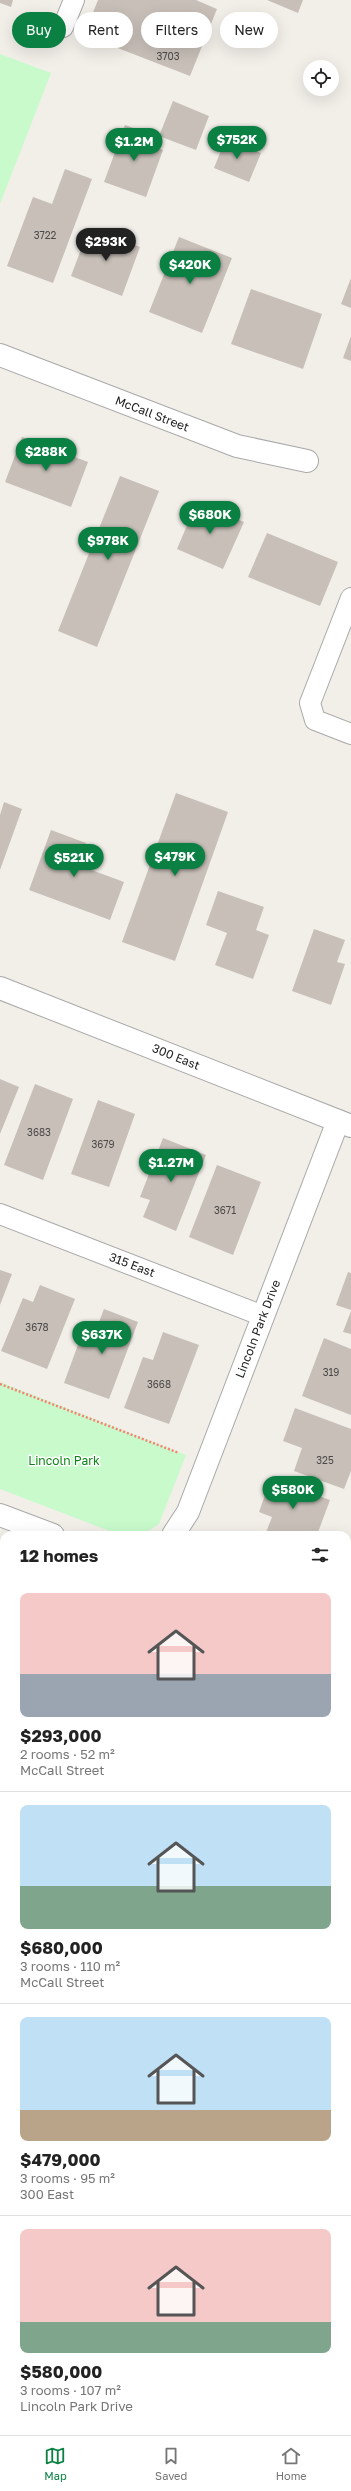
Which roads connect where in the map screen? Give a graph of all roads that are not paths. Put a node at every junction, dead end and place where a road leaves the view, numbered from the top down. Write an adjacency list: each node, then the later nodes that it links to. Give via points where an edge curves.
1 (74, 0): 2 (lane)
2 (66, 20)
3 (0, 355): 4 (street, McCall Street, via 237,446)
4 (307, 461)
5 (351, 598): 6 (lane, via 310,703 315,720)
6 (351, 734)
7 (0, 988): 8 (street, 300 East)
8 (345, 1124): 10 (street, Lincoln Park Drive)
9 (0, 1214): 10 (lane, 315 East)
10 (263, 1316): 13 (street, Lincoln Park Drive, via 188,1512)
11 (0, 1515): 12 (street)
12 (42, 1531)
13 (176, 1531)

